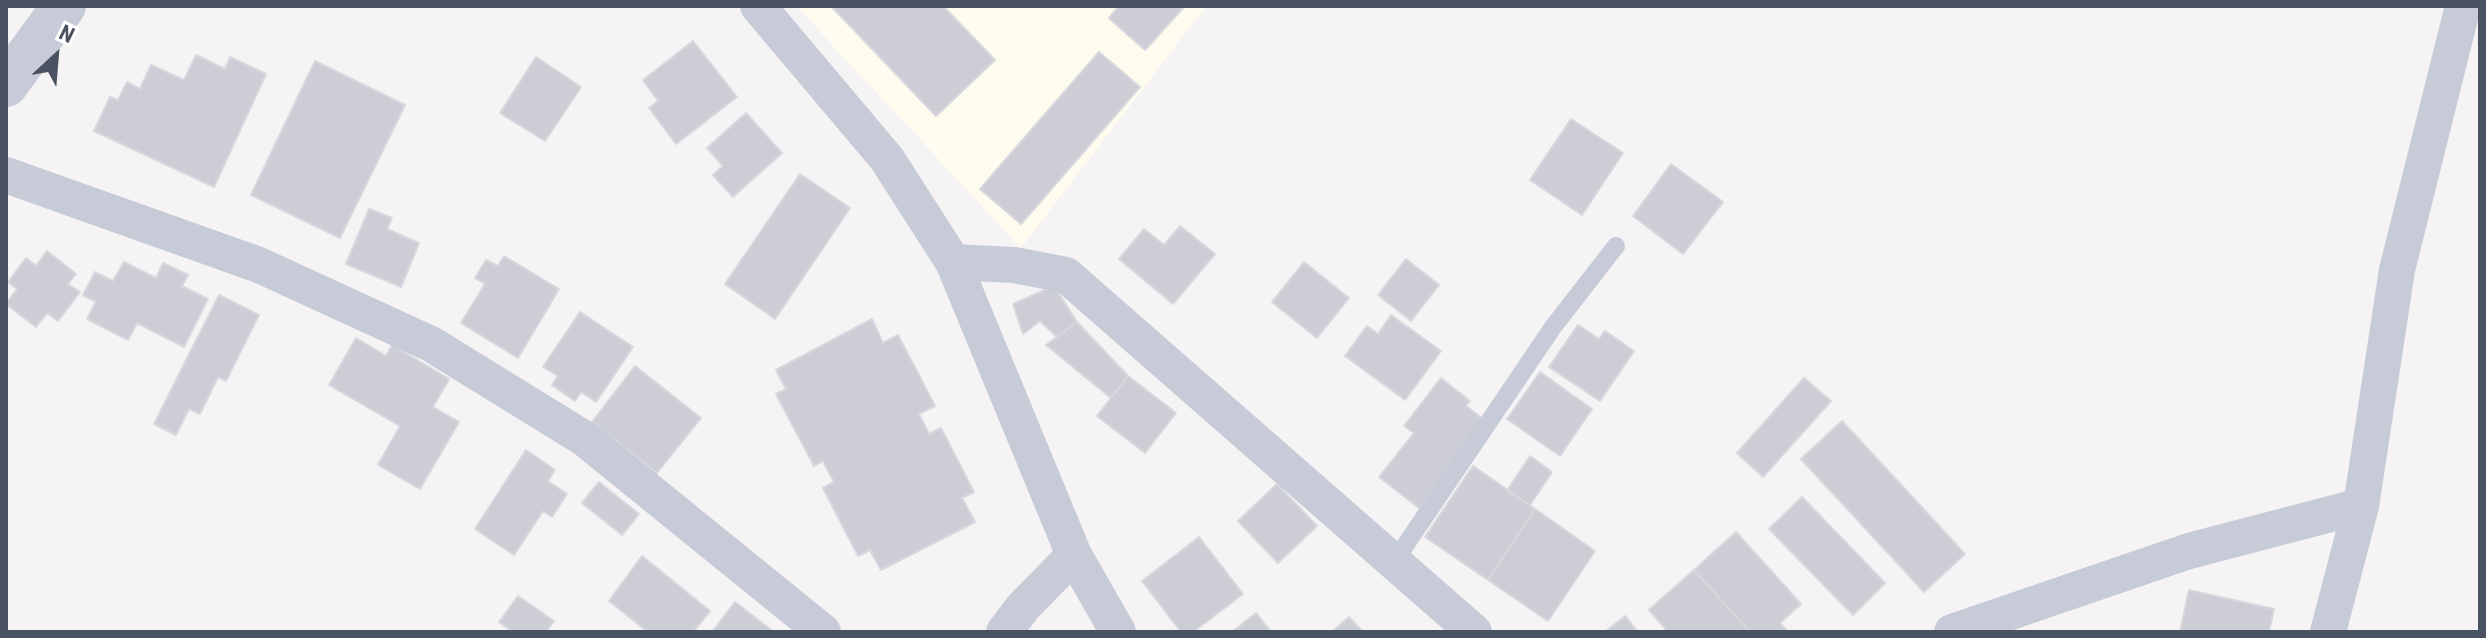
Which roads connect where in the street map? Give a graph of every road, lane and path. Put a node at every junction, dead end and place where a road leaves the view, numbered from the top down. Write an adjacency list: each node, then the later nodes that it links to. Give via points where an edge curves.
1 (64, 6): 4 (street)
2 (758, 6): 7 (street, via 887,159)
3 (2463, 6): 8 (street, via 2397,270)
4 (6, 85)
5 (6, 175): 11 (street, via 259,265 431,344 585,439)
6 (1616, 246): 10 (lane, via 1553,327)
7 (953, 262): 9 (street); 10 (street, via 1066,275)
8 (2361, 506): 15 (street, via 2189,551); 16 (street)
9 (1074, 555): 12 (street); 13 (street)
10 (1394, 562): 14 (street)
11 (823, 632)
12 (1004, 632)
13 (1118, 632)
14 (1474, 632)
15 (1952, 632)
16 (2328, 632)

